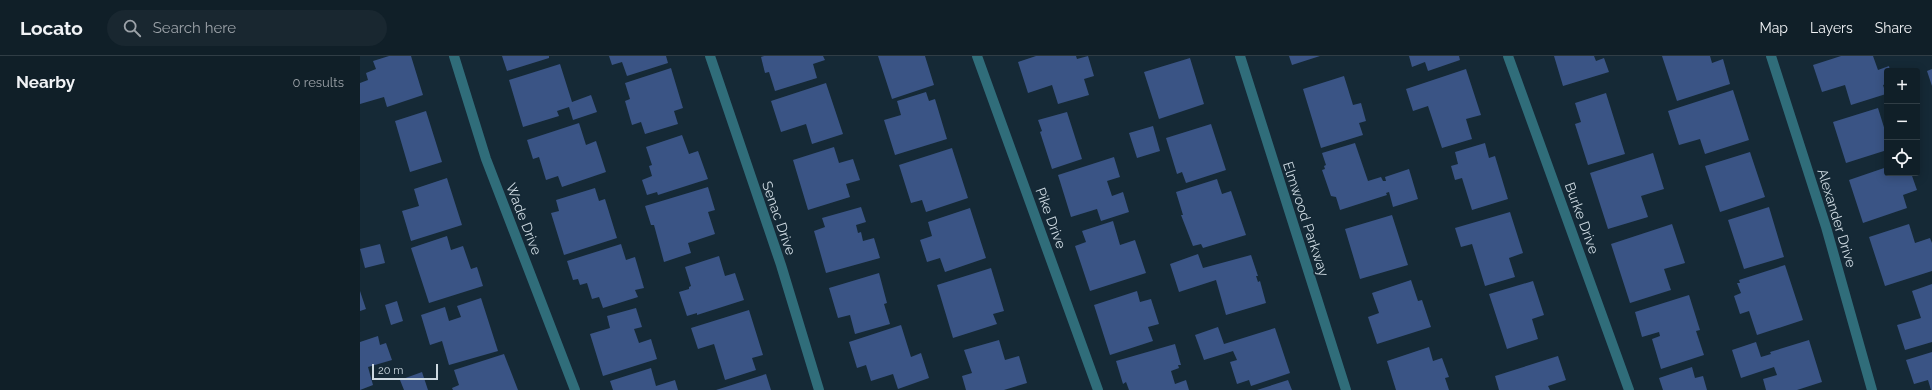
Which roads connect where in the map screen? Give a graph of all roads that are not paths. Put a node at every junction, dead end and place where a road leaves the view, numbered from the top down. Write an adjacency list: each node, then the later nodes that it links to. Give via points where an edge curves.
1 (454, 56): 7 (street, Wade Drive, via 486,158)
2 (710, 56): 8 (street, Senac Drive, via 781,265)
3 (977, 56): 9 (street, Pike Drive)
4 (1240, 56): 10 (street, Elmwood Parkway)
5 (1508, 56): 11 (street, Burke Drive)
6 (1771, 56): 12 (street, Alexander Drive, via 1826,226)
7 (576, 390)
8 (819, 390)
9 (1098, 390)
10 (1346, 390)
11 (1629, 390)
12 (1872, 390)

